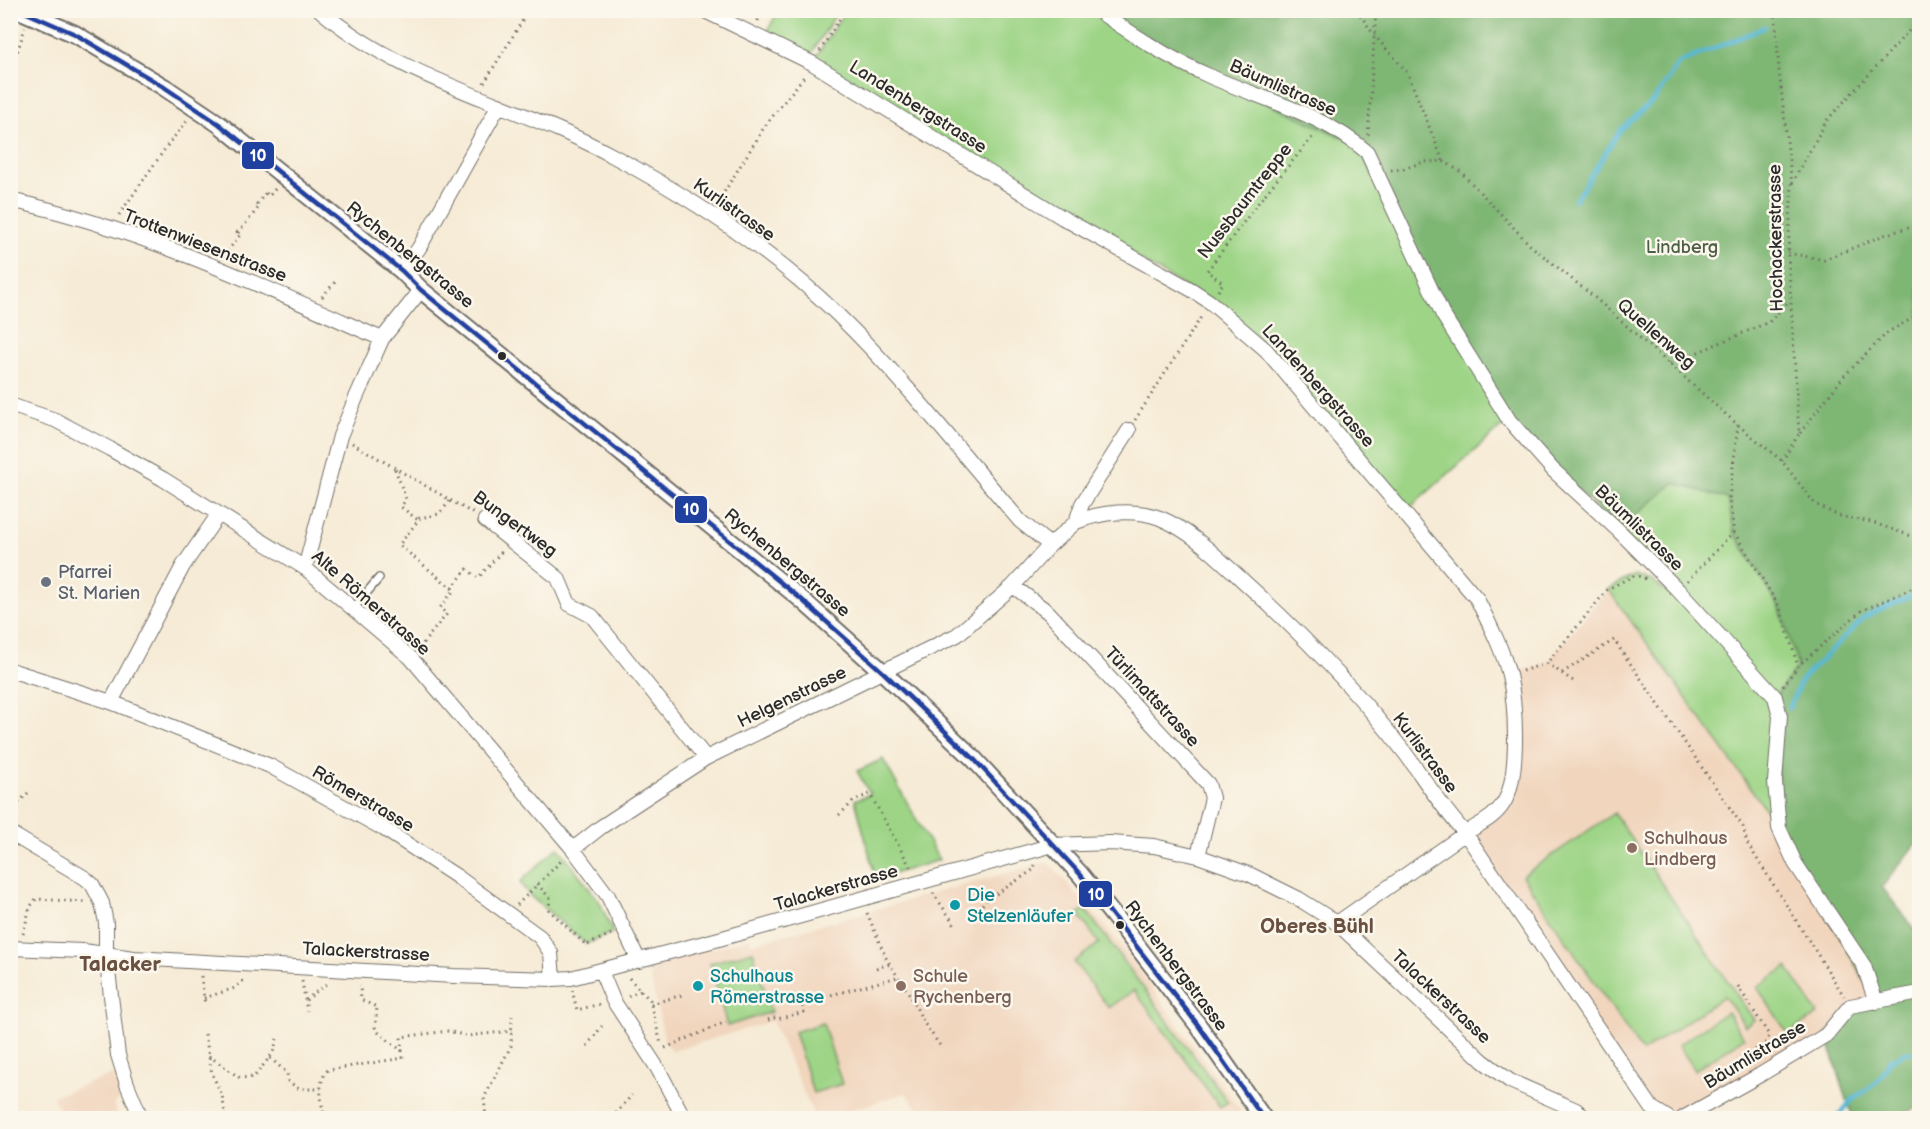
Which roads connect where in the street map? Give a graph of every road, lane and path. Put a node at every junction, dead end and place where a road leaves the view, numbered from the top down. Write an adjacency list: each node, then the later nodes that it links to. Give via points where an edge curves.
1 (320, 10): 14 (street, Kurlistrasse, via 380,53)
2 (529, 10): 14 (path)
3 (703, 10): 12 (street, Landenbergstrasse)
4 (845, 10): 12 (path)
5 (1097, 10): 17 (street, Bäumlistrasse, via 1205,74)
6 (1357, 10): 11 (path)
7 (1376, 10): 11 (path)
8 (1775, 10): 21 (path, Hochackerstrasse)
9 (23, 17): 13 (path); 16 (street, Rychenbergstrasse, via 75,34)
10 (1920, 19): 21 (path, via 1827,120)
11 (1374, 35): 18 (path); 19 (path, via 1407,72)
12 (812, 63): 26 (path, via 765,126); 71 (street, Landenbergstrasse, via 1063,218 1192,290 1266,350 1477,599)
13 (10, 75)
14 (476, 95): 15 (street, Kurlistrasse)
15 (499, 105): 26 (street, Kurlistrasse, via 613,155); 31 (street, via 419,248)
16 (197, 109): 27 (path); 31 (street, Rychenbergstrasse)
17 (1324, 123): 18 (street, Bäumlistrasse); 34 (path, Nussbaumtreppe, via 1207,271 1223,283)
18 (1367, 152): 20 (street, Bäumlistrasse)
19 (1443, 161): 20 (path); 40 (path, Quellenweg, via 1461,172 1530,245)
20 (1377, 170): 63 (street, Bäumlistrasse, via 1443,315 1509,420 1553,470)
21 (1792, 185): 29 (path, Hochackerstrasse)
22 (267, 191): 25 (path)
23 (10, 200): 39 (street, Trottenwiesenstrasse, via 116,229 198,258)
24 (253, 201): 25 (path)
25 (256, 204): 30 (path, via 259,207 236,232 240,235)
26 (710, 214): 56 (street, Kurlistrasse, via 757,247 836,314 1020,521)
27 (116, 219)
28 (1920, 224): 29 (path, via 1824,260)
29 (1788, 253): 35 (path, Hochackerstrasse)
30 (221, 260)
31 (402, 271): 33 (street, Rychenbergstrasse)
32 (336, 281): 36 (path)
33 (421, 290): 39 (street); 69 (street, Rychenbergstrasse, via 792,592)
34 (1216, 294)
35 (1790, 300): 40 (path, via 1769,322); 44 (path, Hochackerstrasse)
36 (318, 302)
37 (1205, 311): 43 (path)
38 (1920, 314): 44 (path, via 1888,332 1844,376)
39 (382, 339): 45 (street)
40 (1671, 364): 42 (path, Quellenweg)
41 (10, 405): 49 (street, Alte Römerstrasse, via 55,420 101,444)
42 (1738, 425): 46 (path, Quellenweg); 53 (path, via 1729,498)
43 (1129, 430): 52 (street, Helgenstrasse, via 1082,504)
44 (1799, 434): 46 (path)
45 (340, 436): 47 (path, Bungertweg); 57 (street)
46 (1782, 461): 54 (path, Quellenweg, via 1815,504 1839,516)
47 (394, 467): 48 (path, Bungertweg); 50 (path, via 406,499 401,507)
48 (450, 501): 50 (path, via 439,514); 51 (path, Bungertweg)
49 (218, 515): 57 (street, Alte Römerstrasse); 74 (street, via 183,566)
50 (418, 520): 62 (path, via 399,545)
51 (484, 520): 55 (street, Bungertweg)
52 (1076, 522): 56 (street, Helgenstrasse); 80 (street, Kurlistrasse, via 1094,515 1138,513 1182,529 1214,554 1328,663 1405,753)
53 (1734, 532): 63 (path); 67 (path, via 1780,608)
54 (1920, 539)
55 (511, 540): 62 (path, via 478,578 467,569); 75 (street, Bungertweg, via 558,578 569,604 592,616)
56 (1050, 545): 61 (street, Helgenstrasse)
57 (305, 568): 64 (street, Alte Römerstrasse)
58 (379, 578): 64 (lane)
59 (1652, 581): 66 (path, via 1635,575 1608,589)
60 (1920, 585): 67 (path, via 1861,611)
61 (1013, 586): 69 (street, Helgenstrasse, via 957,635); 83 (street, Türlimattstrasse, via 1048,612 1208,784 1212,798)
62 (452, 588): 65 (path, via 440,608 447,614)
63 (1678, 590): 73 (street, Bäumlistrasse)
64 (353, 609): 65 (street, Alte Römerstrasse)
65 (411, 658): 82 (street, Alte Römerstrasse)
66 (1547, 663): 70 (path); 71 (path)
67 (1798, 666): 73 (path)
68 (10, 670): 74 (street, Römerstrasse)
69 (884, 673): 75 (street, Helgenstrasse); 81 (street, Rychenbergstrasse, via 973,758)
70 (1562, 673): 72 (path); 122 (path, via 1614,640 1743,827 1747,843)
71 (1509, 675): 80 (street, Landenbergstrasse, via 1515,721 1510,788 1495,814)
72 (1576, 683)
73 (1775, 697): 118 (street, via 1780,716 1775,782 1779,828 1795,863 1864,966)
74 (111, 702): 106 (street, Römerstrasse, via 270,766 384,829 540,937 551,953)
75 (706, 758): 82 (street, Helgenstrasse)
76 (29, 789): 77 (path)
77 (10, 811)
78 (839, 814): 85 (path, via 855,800 870,794)
79 (10, 833): 89 (street, via 93,884)
80 (1465, 833): 92 (street, Landenbergstrasse); 149 (street, Kurlistrasse, via 1652,1108)
81 (1053, 845): 83 (street, Talackerstrasse, via 1154,846); 98 (street, Talackerstrasse); 147 (street, Rychenbergstrasse, via 1151,963)
82 (573, 849): 86 (path); 94 (street, Alte Römerstrasse, via 608,896)
83 (1198, 856): 92 (street, Talackerstrasse, via 1251,875)
84 (1034, 861): 91 (path, via 1033,870 984,902)
85 (913, 871)
86 (537, 884): 88 (path); 94 (path, via 550,898 549,910 587,945)
87 (930, 889): 93 (path)
88 (522, 900)
89 (102, 903): 95 (path, via 36,899); 97 (street)
90 (865, 908): 99 (path)
91 (979, 910)
92 (1337, 923): 148 (street, Talackerstrasse, via 1483,1061 1510,1081 1576,1110)
93 (956, 925)
94 (622, 926): 98 (street, Alte Römerstrasse)
95 (22, 937)
96 (10, 948): 97 (street, Talackerstrasse)
97 (106, 954): 106 (street, Talackerstrasse); 141 (street, via 118,1055)
98 (639, 961): 101 (street, Talackerstrasse)
99 (890, 964): 100 (path); 104 (path)
100 (876, 968)
101 (601, 971): 106 (street, Talackerstrasse); 146 (street, via 613,1000 658,1069)
102 (626, 975): 112 (path)
103 (201, 976): 116 (path)
104 (898, 977): 125 (path, via 801,1003 804,1012); 133 (path)
105 (246, 978): 116 (path, via 235,988)
106 (553, 979)
107 (302, 981): 117 (path)
108 (328, 983): 117 (path)
109 (360, 985): 135 (path, via 361,1000 377,1007 375,1027)
110 (1737, 986): 138 (path, via 1769,1035 1767,1042 1751,1056)
111 (572, 989): 119 (path, via 577,1010)
112 (641, 991): 115 (path); 120 (path)
113 (1920, 993): 118 (street)
114 (682, 995): 120 (path)
115 (625, 996)
116 (204, 998): 121 (path)
117 (305, 1001): 123 (path)
118 (1876, 1002): 122 (street)
119 (601, 1004)
120 (651, 1004): 131 (path)
121 (205, 1005)
122 (1850, 1006): 138 (street, Bäumlistrasse, via 1826,1035)
123 (307, 1011)
124 (512, 1016): 128 (path)
125 (768, 1020)
126 (726, 1022): 134 (path)
127 (602, 1026): 132 (path)
128 (512, 1031): 135 (path, via 467,1036 448,1031 400,1037); 144 (path, via 512,1046 484,1098)
129 (205, 1034): 136 (path)
130 (277, 1039): 137 (path)
131 (661, 1044)
132 (587, 1046)
133 (941, 1047)
134 (664, 1048)
135 (402, 1051): 139 (path, via 403,1058 328,1070 322,1076)
136 (209, 1056): 137 (path, via 240,1078 254,1077); 142 (path)
137 (270, 1058): 139 (path, via 299,1089)
138 (1760, 1076): 150 (street, Bäumlistrasse)
139 (321, 1089): 143 (path)
140 (632, 1095): 145 (path)
141 (141, 1119)
142 (226, 1119)
143 (324, 1119)
144 (486, 1119)
145 (612, 1119)
146 (684, 1119)
147 (1263, 1119)
148 (1585, 1119)
149 (1668, 1119)
150 (1683, 1119)

